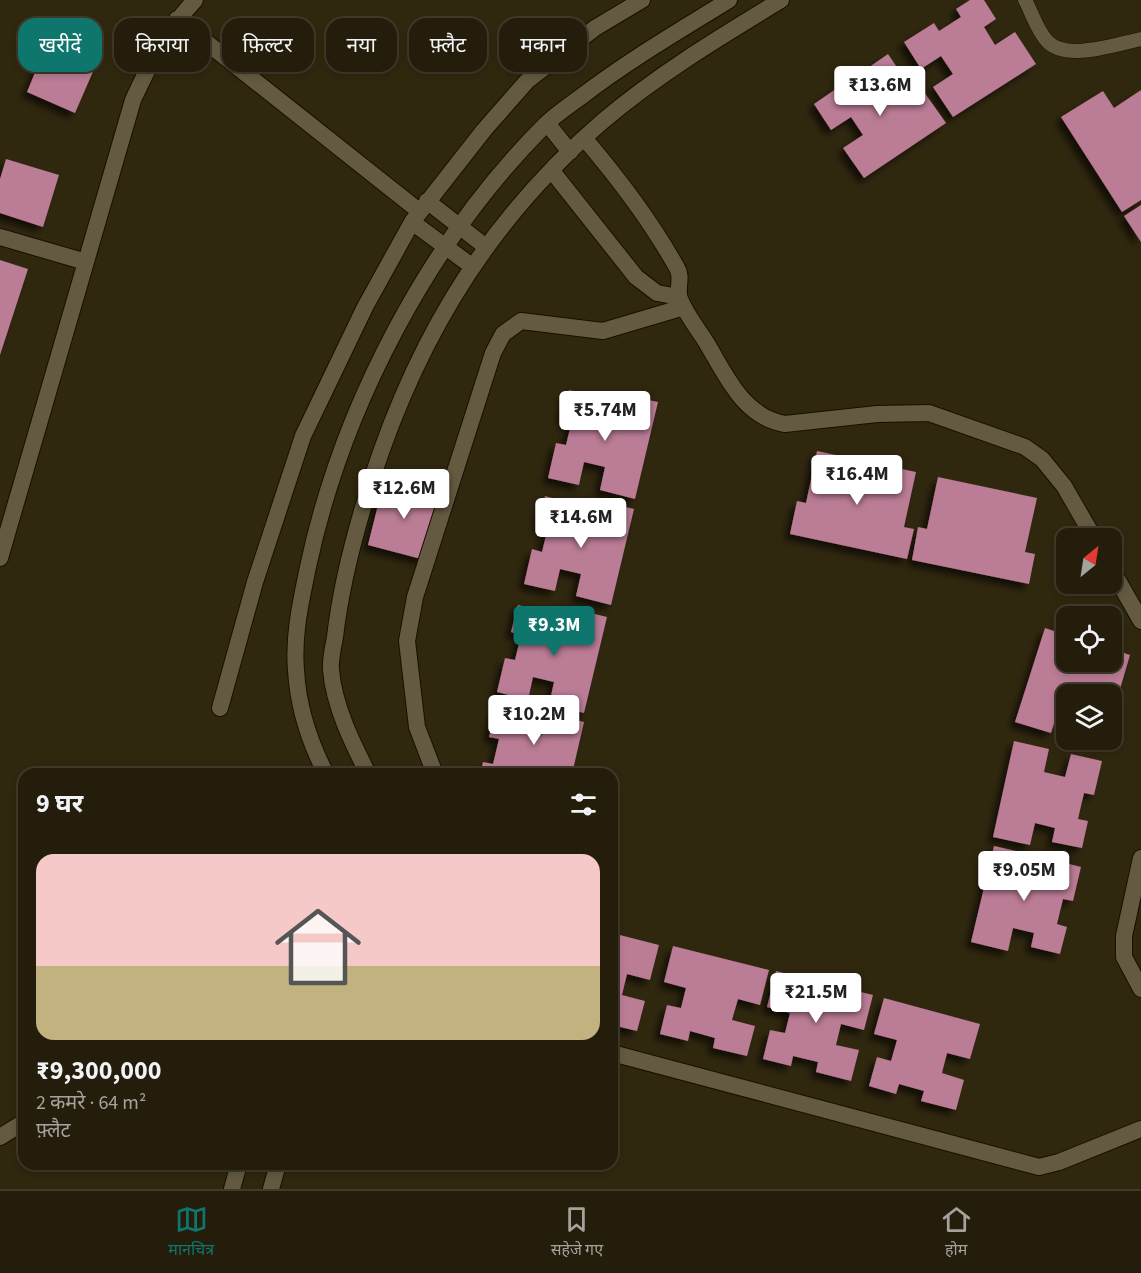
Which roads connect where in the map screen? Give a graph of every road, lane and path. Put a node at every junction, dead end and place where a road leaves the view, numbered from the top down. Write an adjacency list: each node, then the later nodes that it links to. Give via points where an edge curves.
1 (195, 0): 6 (street)
2 (642, 0): 14 (street, via 595,28 527,81)
3 (729, 0): 10 (street, via 612,73)
4 (781, 0): 11 (street, via 711,42)
5 (1025, 0): 7 (lane, via 1047,42 1057,49 1071,53)
6 (178, 18)
7 (1141, 39)
8 (210, 45): 14 (street)
9 (146, 72): 19 (street, via 133,100)
10 (547, 123): 12 (street); 15 (street)
11 (585, 138): 12 (street); 21 (street, via 620,179 680,272)
12 (570, 152): 13 (street)
13 (552, 171): 18 (street, via 520,203); 21 (street, via 636,277 657,293)
14 (419, 212): 15 (street); 17 (street); 26 (street, via 366,307 303,436 255,582)
15 (458, 225): 17 (street); 18 (street)
16 (0, 237): 19 (street)
17 (446, 247): 20 (street); 27 (street, via 404,316 372,380 320,510 297,621 296,669 311,746)
18 (486, 248): 20 (street)
19 (86, 262): 23 (street)
20 (473, 267): 28 (street, via 447,307 400,399 379,451 339,604 331,670 340,710)
21 (682, 302): 22 (street, via 737,394 769,422 807,423 878,414 929,413 1025,447 1042,459 1064,486); 29 (street, via 603,331 521,321 503,334 493,352 415,597 406,641 417,727)
22 (1088, 528)
23 (0, 558)
24 (1122, 588): 25 (street)
25 (1141, 621)
26 (220, 708)
27 (323, 768)
28 (365, 768)
29 (433, 768)
30 (1141, 858): 31 (street, via 1124,936 1124,957)
31 (1141, 989)
32 (618, 1055): 34 (street, via 1039,1167)
33 (18, 1126): 35 (street)
34 (1141, 1129)
35 (0, 1137)
36 (237, 1170): 38 (street)
37 (276, 1170): 39 (street)
38 (232, 1189)
39 (271, 1189)

